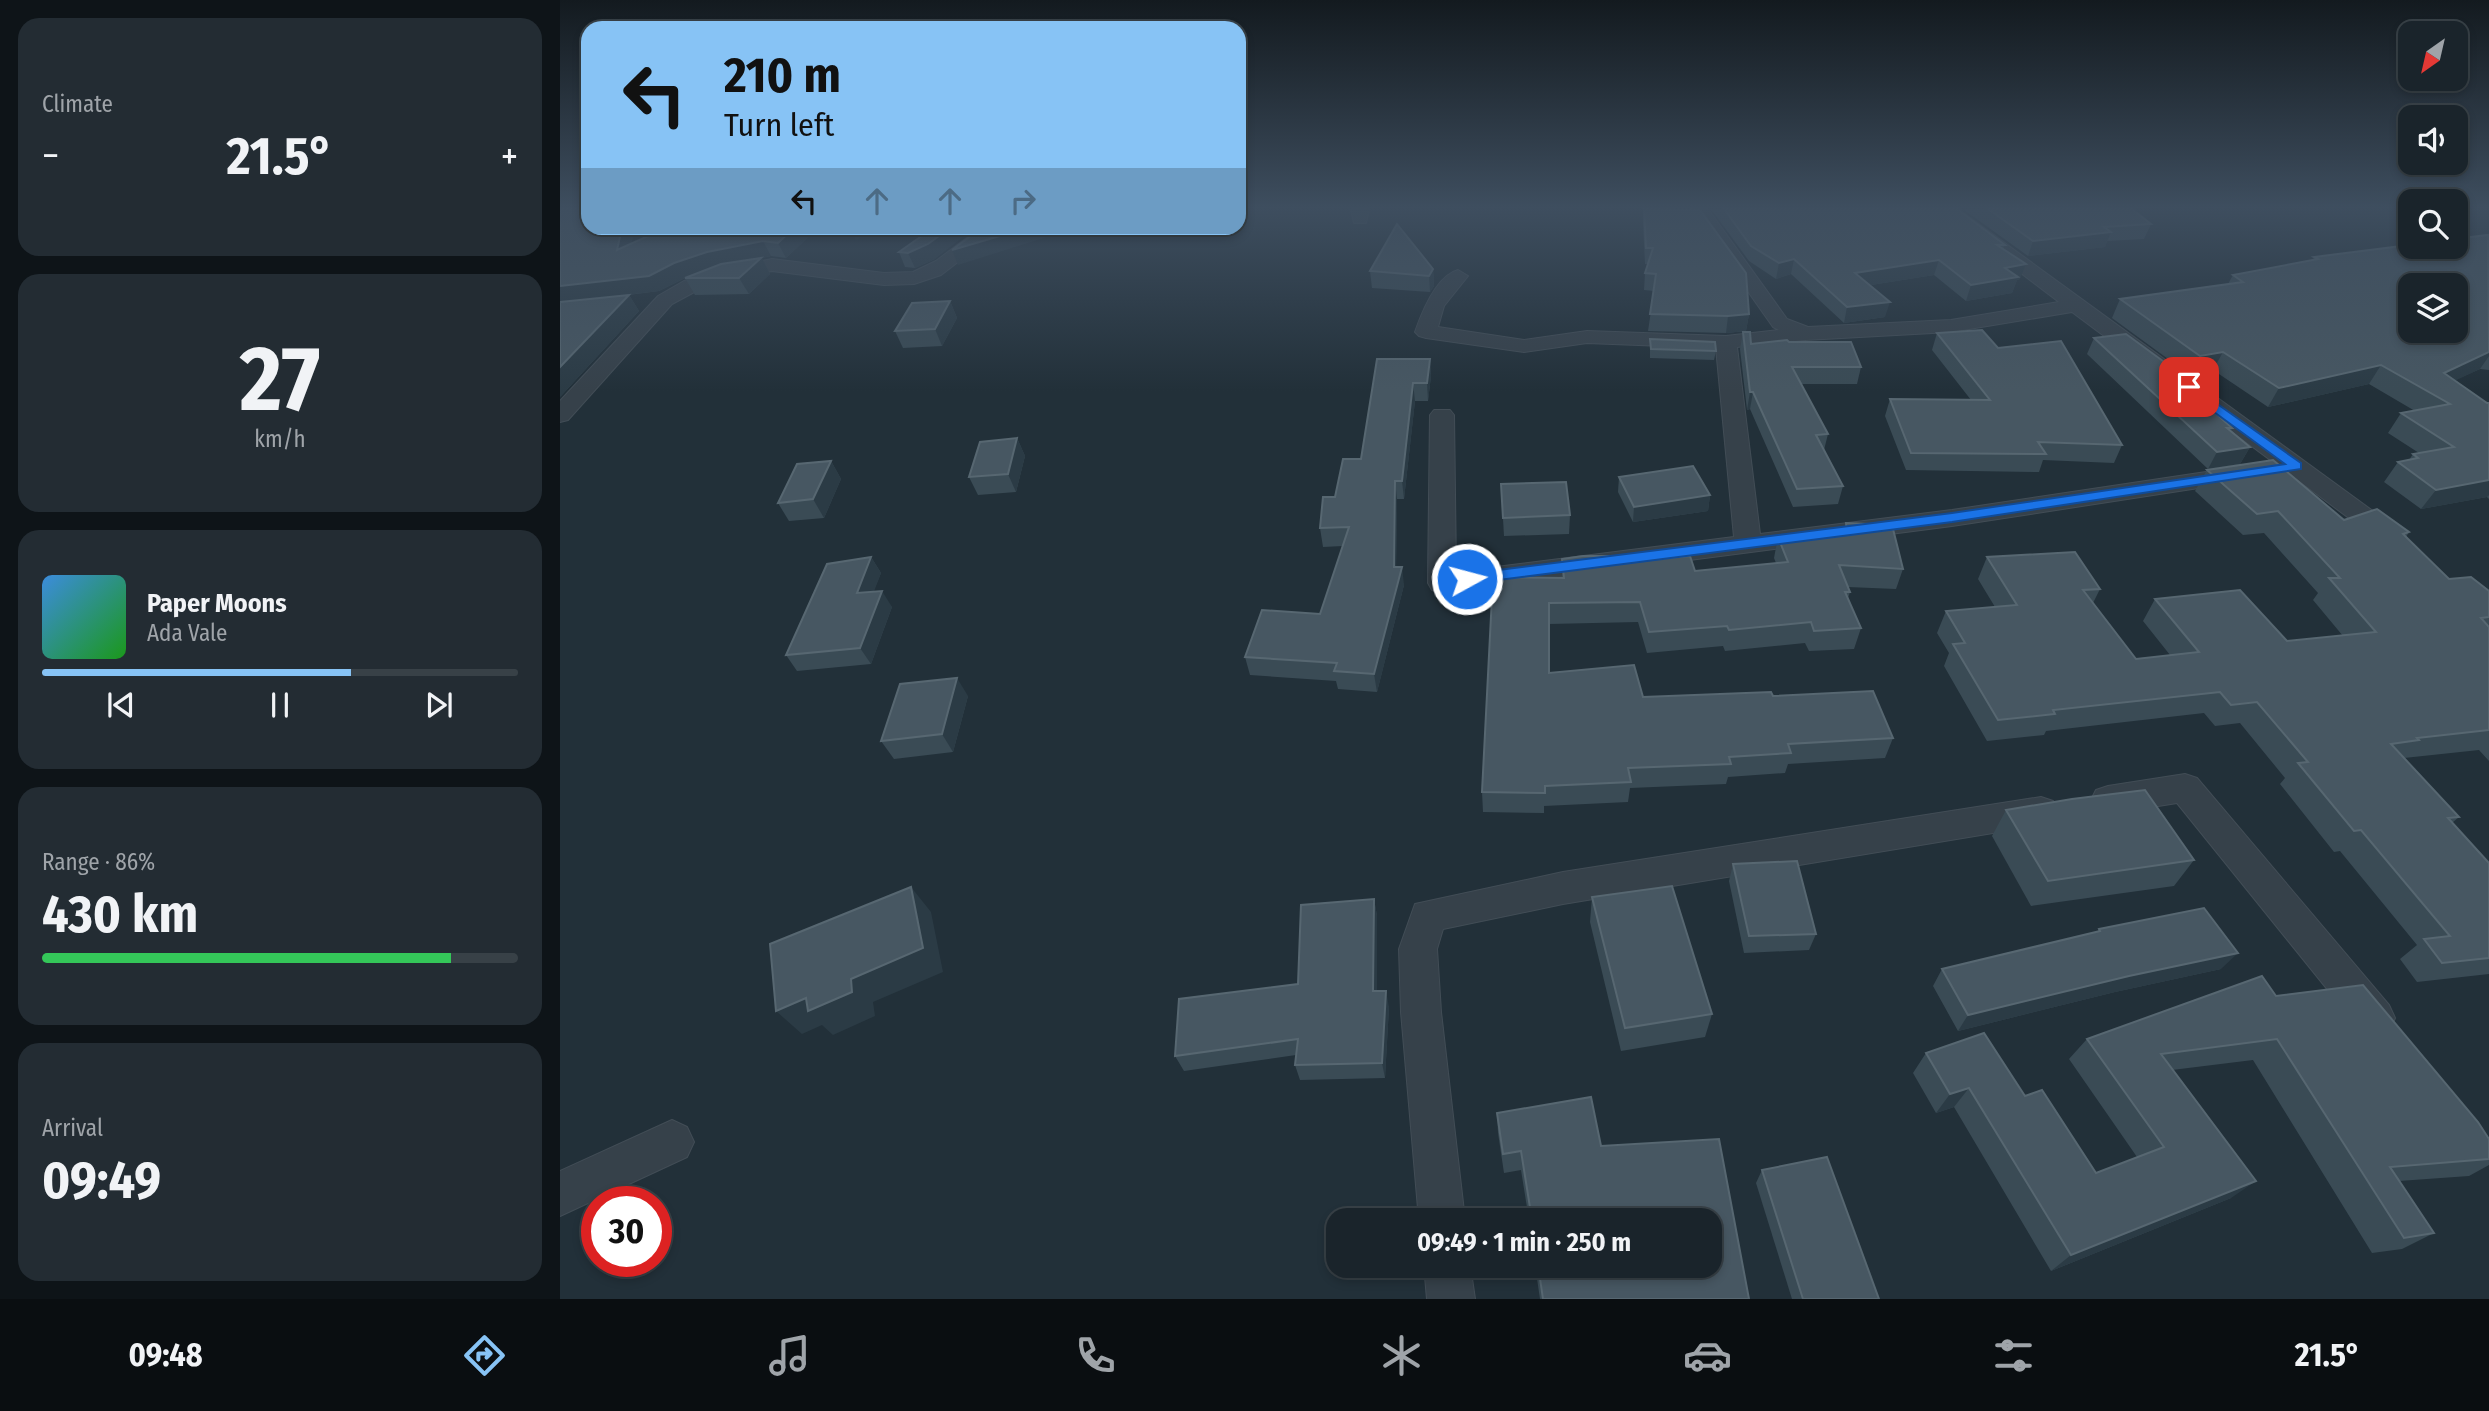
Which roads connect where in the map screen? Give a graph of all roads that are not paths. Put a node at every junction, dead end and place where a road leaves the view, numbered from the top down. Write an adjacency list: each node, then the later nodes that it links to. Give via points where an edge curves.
1 (746, 270): 7 (street, via 700,281)
2 (821, 270): 3 (street, via 913,279)
3 (933, 270)
4 (1742, 270): 10 (street, via 1780,323)
5 (2028, 270): 9 (street)
6 (1458, 276): 11 (street, via 1434,305 1426,332 1524,346 1587,337)
7 (664, 300): 8 (street); 12 (street)
8 (638, 303)
9 (2076, 305): 10 (street, via 1951,326); 14 (street)
10 (1805, 334): 11 (street)
11 (1726, 342): 15 (street)
12 (560, 415)
13 (1442, 415): 15 (street, via 1441,583)
14 (2296, 466): 15 (street); 16 (street)
15 (1748, 544)
16 (2414, 553)
17 (2393, 1040): 20 (street, via 2185,788 1563,888 1428,916 1418,949 1420,1000)
18 (672, 1142): 19 (street)
19 (560, 1194)
20 (1442, 1208)
21 (1449, 1278): 22 (street)
22 (1451, 1299)

